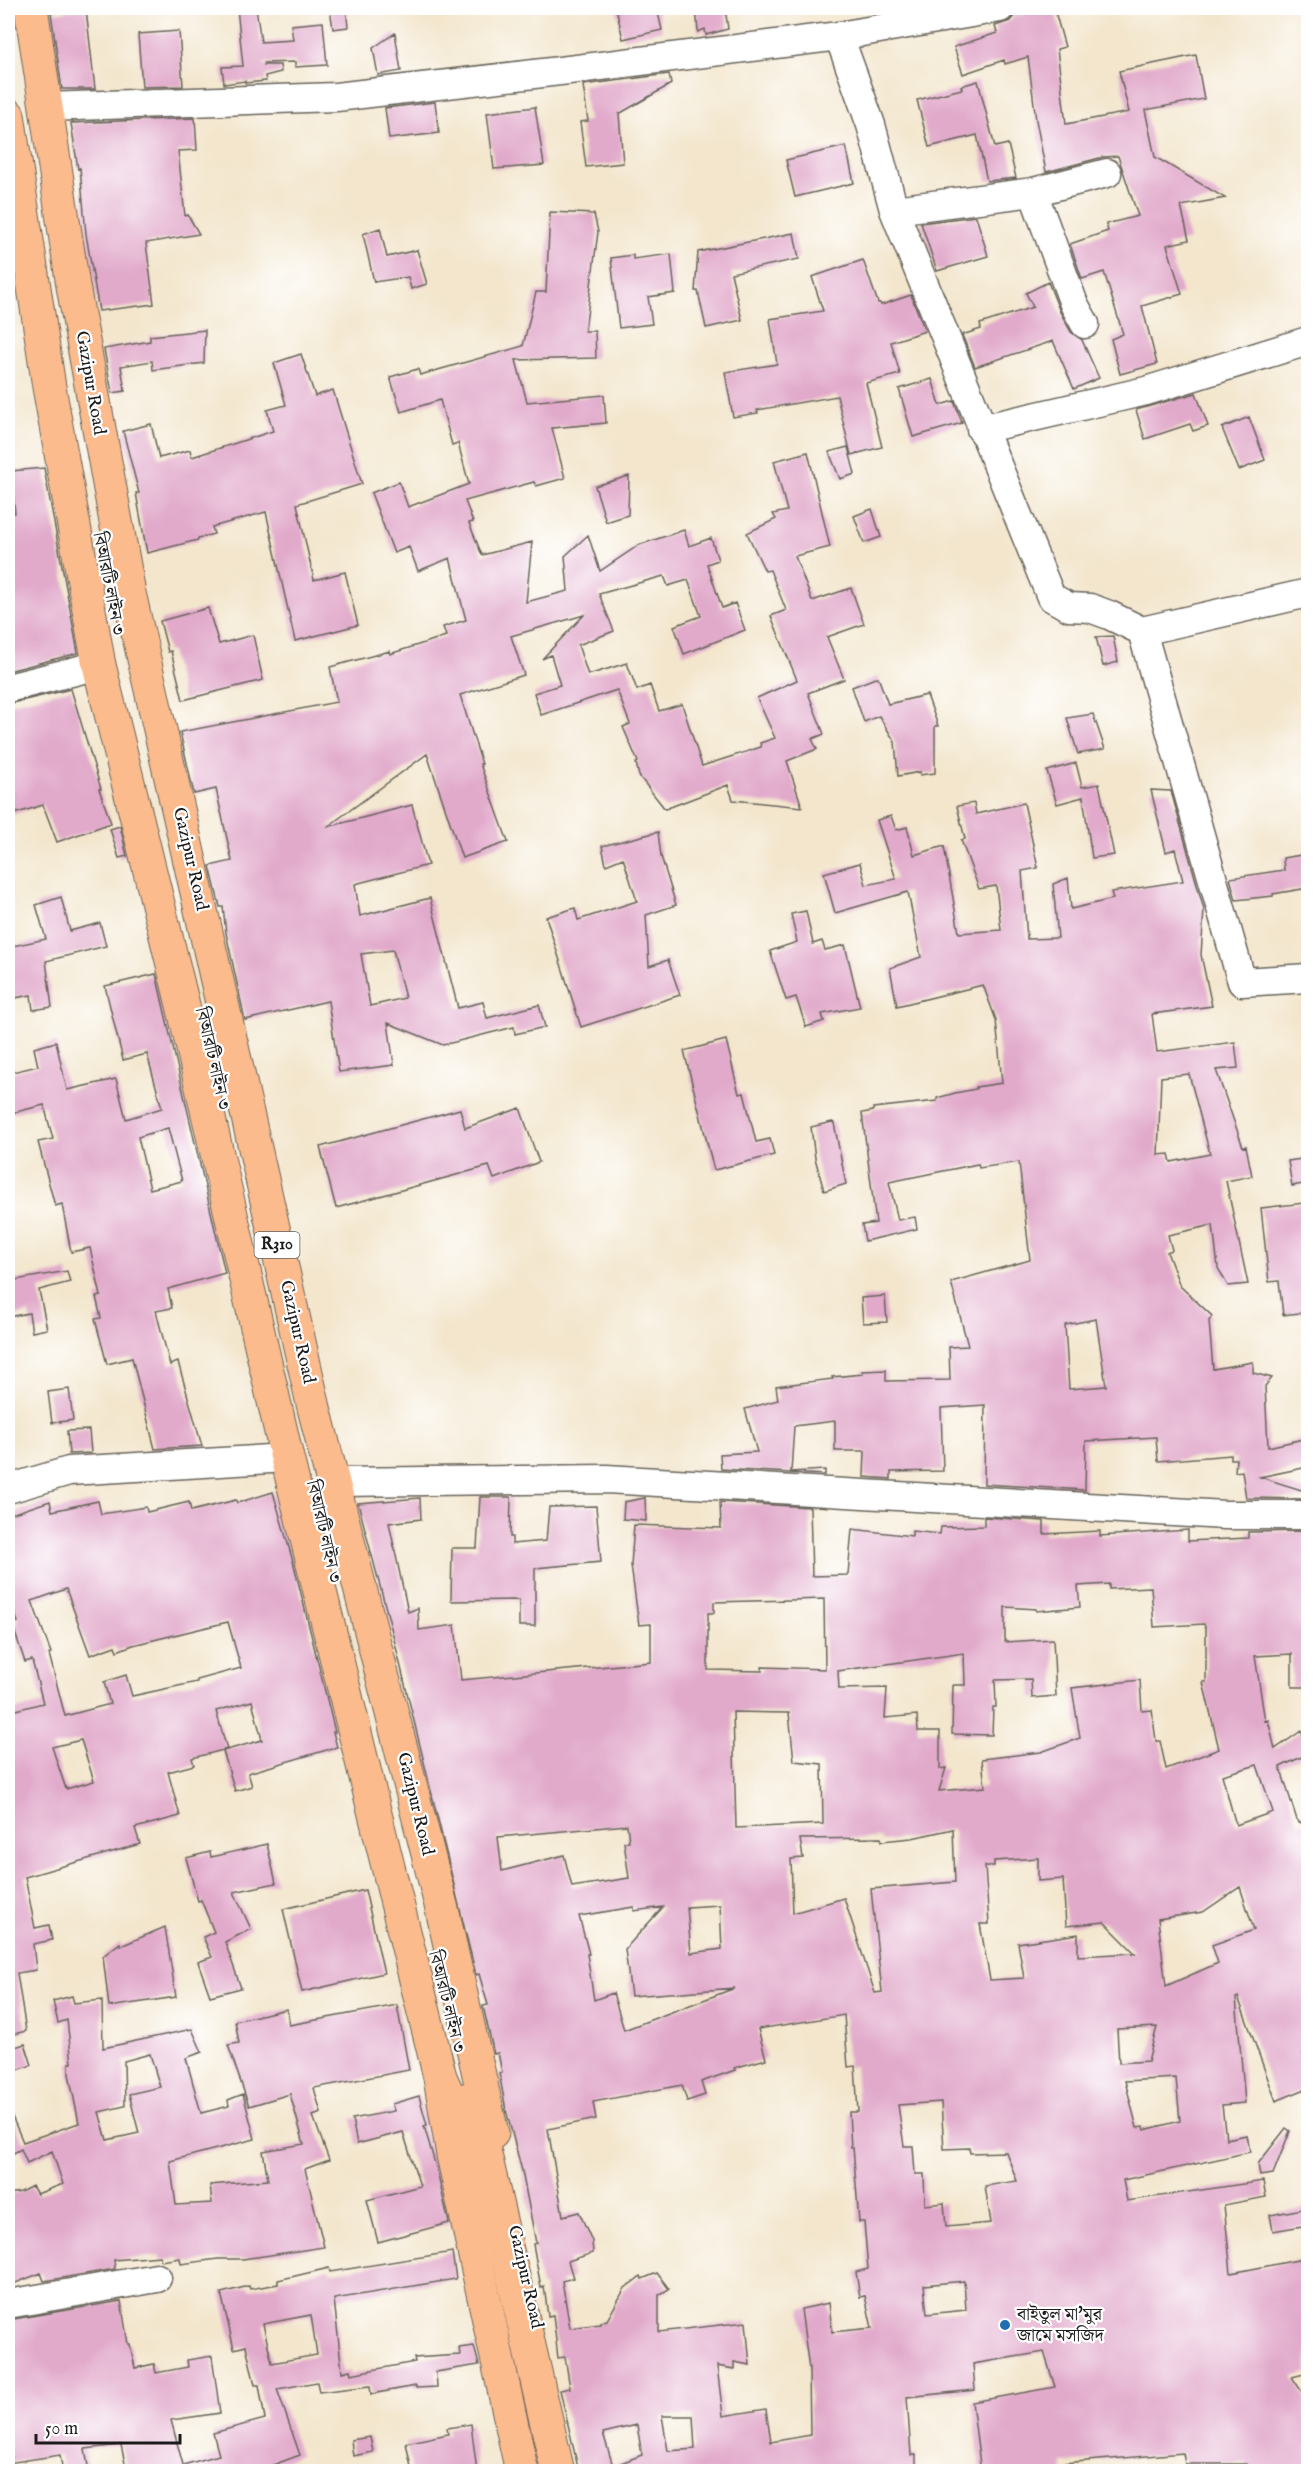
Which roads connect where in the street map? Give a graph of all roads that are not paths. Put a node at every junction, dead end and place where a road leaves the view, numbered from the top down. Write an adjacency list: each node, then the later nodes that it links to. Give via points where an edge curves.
1 (10, 8): 23 (main road, বিআরটি লাইন ৩, via 68,377 154,811 338,1600 463,2068)
2 (31, 8): 5 (main road, Gazipur Road / R310)
3 (1000, 8): 4 (street)
4 (839, 36): 5 (street, via 336,97); 9 (street, via 871,126)
5 (46, 107): 19 (main road, Gazipur Road / R310, via 73,286 129,593)
6 (8, 115): 15 (main road, Gazipur Road / R310, via 49,387)
7 (1107, 173): 8 (street)
8 (1033, 192): 9 (street); 10 (street)
9 (894, 210): 12 (street)
10 (1084, 324)
11 (1308, 341): 12 (street, via 1146,391)
12 (981, 429): 14 (street, via 1051,597 1069,607 1090,608)
13 (1308, 593): 14 (street)
14 (1142, 631): 17 (street, via 1242,982)
15 (99, 665): 16 (street); 18 (main road, Gazipur Road / R310, via 182,1001)
16 (8, 688)
17 (1308, 978)
18 (287, 1458): 20 (street, via 69,1471); 22 (main road, Gazipur Road / R310)
19 (334, 1482): 21 (street, via 606,1479 1213,1514); 29 (main road, Gazipur Road / R310, via 442,1909 545,2365)
20 (8, 1489)
21 (1308, 1515)
22 (440, 2077): 23 (main road); 26 (main road, Gazipur Road / R310, via 453,2155)
23 (466, 2114): 27 (main road, বিআরটি লাইন ৩); 28 (main road, বিআরটি লাইন ৩, via 478,2124)
24 (157, 2278): 25 (street)
25 (8, 2304)
26 (522, 2472)
27 (541, 2472)
28 (558, 2472)
29 (573, 2472)

